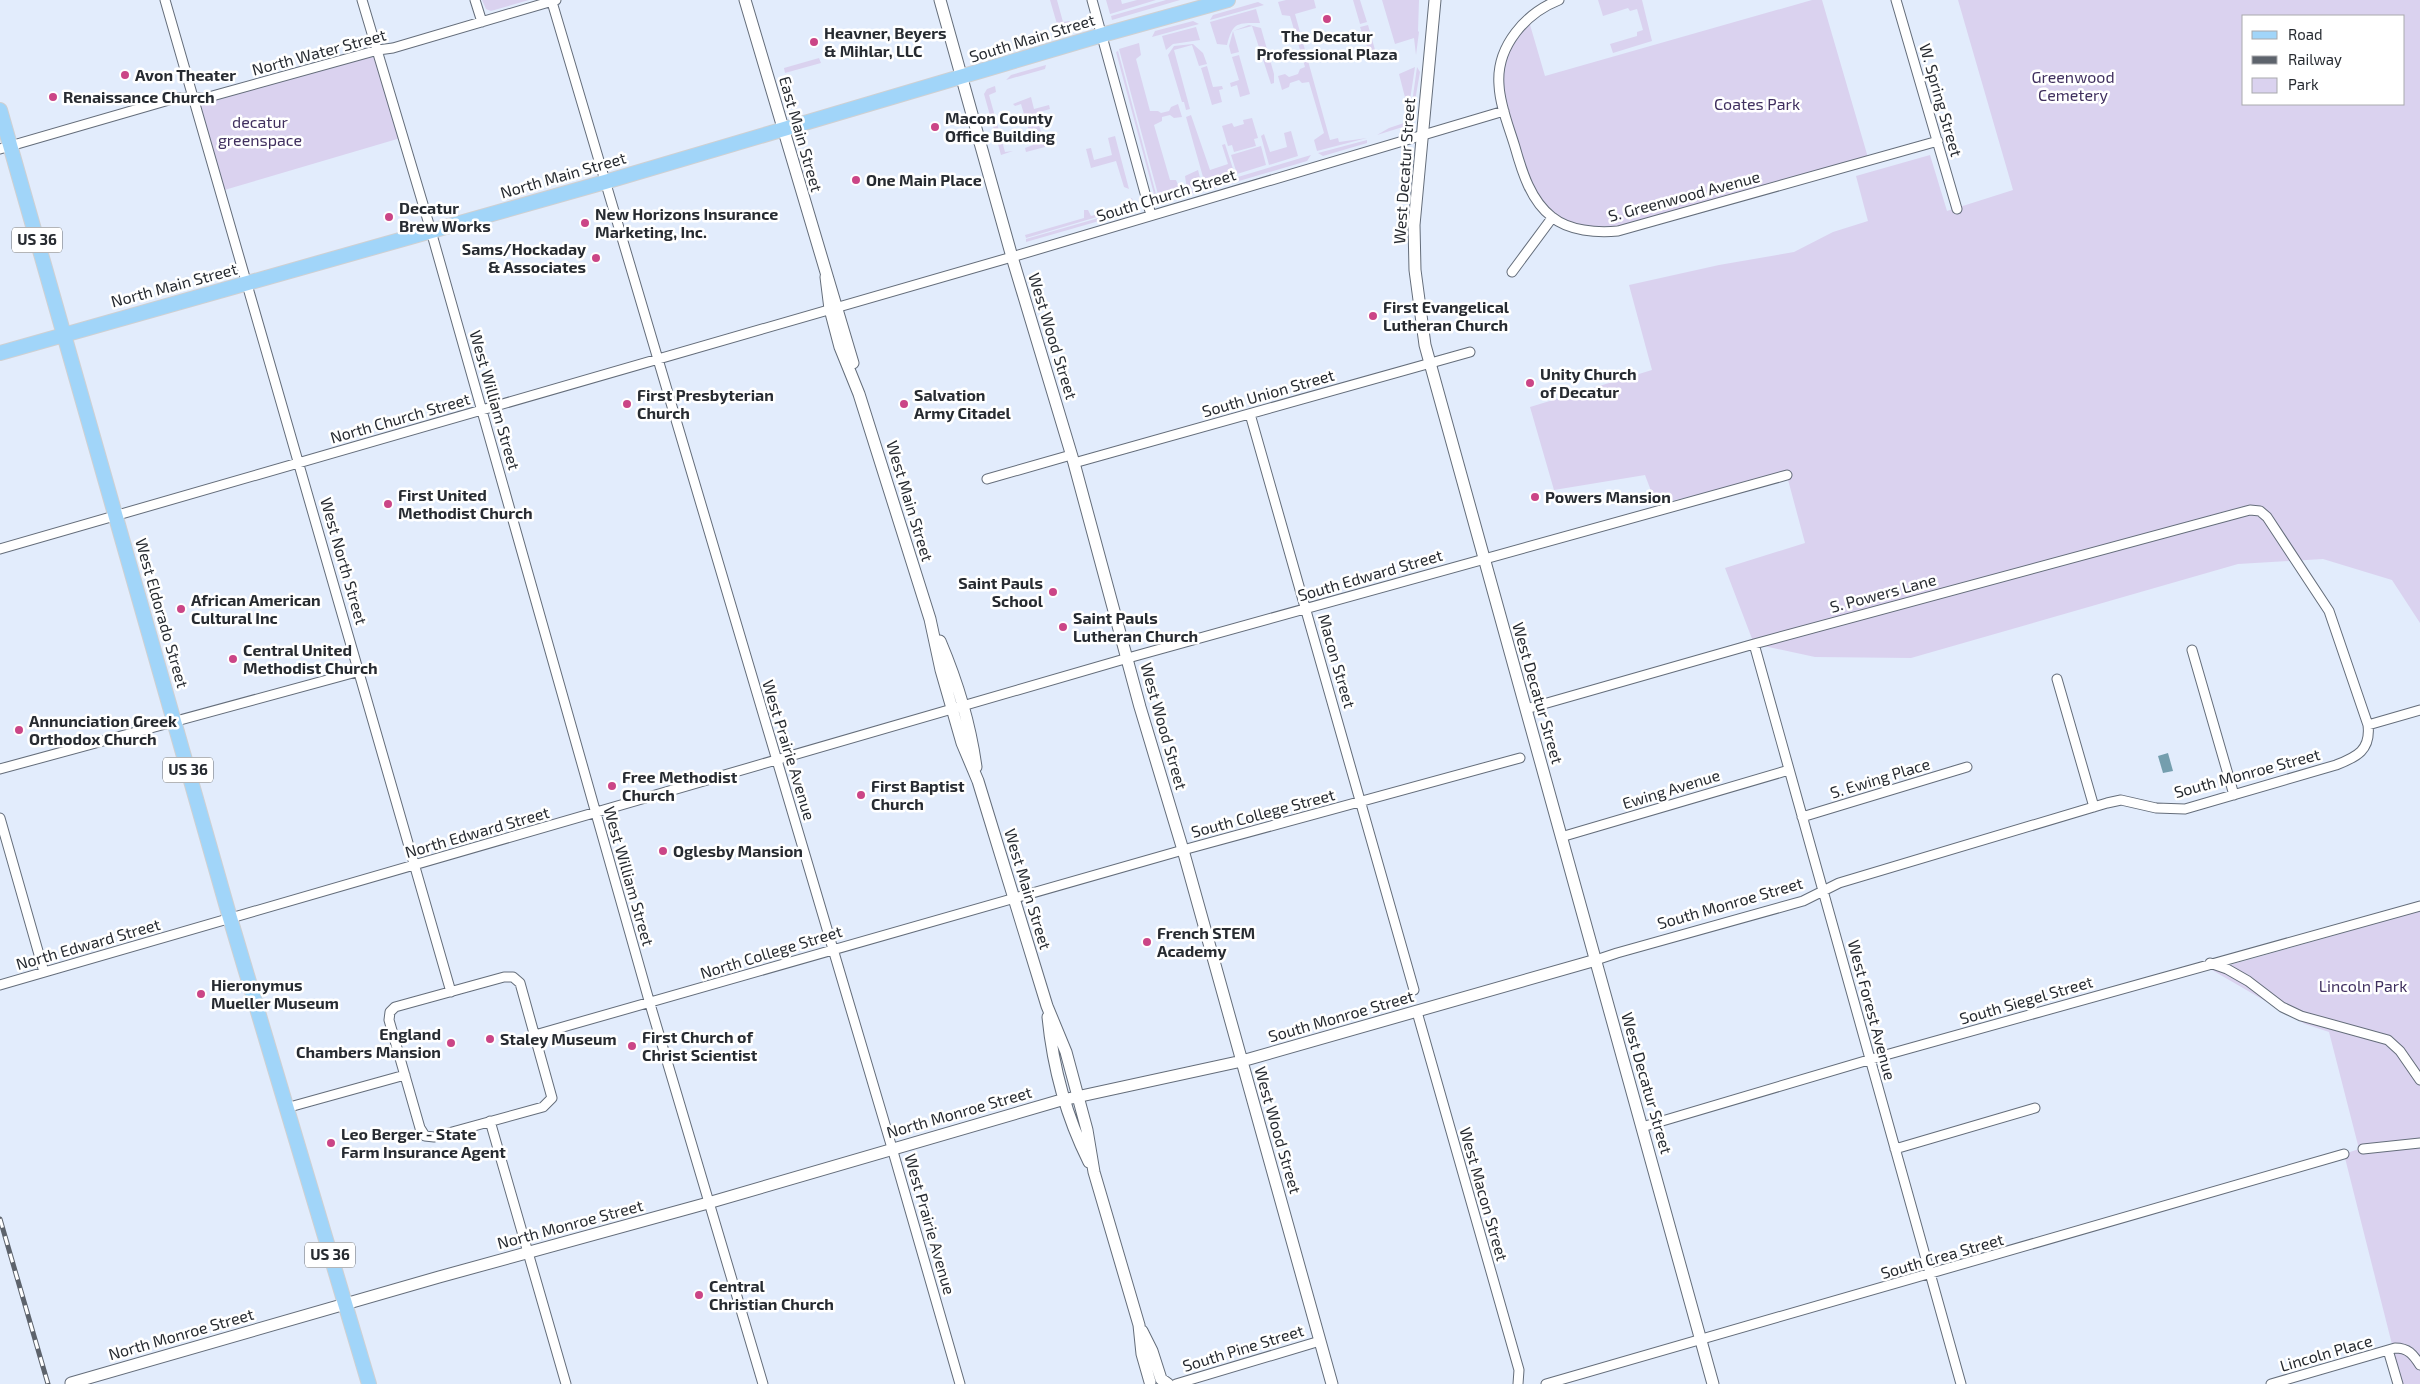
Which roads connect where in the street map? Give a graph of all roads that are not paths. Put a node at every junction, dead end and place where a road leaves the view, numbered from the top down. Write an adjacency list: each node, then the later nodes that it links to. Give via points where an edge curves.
1 (165, 0): 16 (street, West North Street)
2 (362, 0): 14 (street, West William Street)
3 (476, 0): 12 (street)
4 (745, 0): 19 (street, East Main Street)
5 (940, 0): 15 (street, West Wood Street)
6 (1092, 0): 13 (street)
7 (1228, 0): 13 (main road, South Main Street)
8 (1435, 0): 20 (street, West Decatur Street)
9 (1559, 0): 18 (street, via 1528,18 1509,43 1498,82)
10 (1896, 0): 21 (street, W. Spring Street)
11 (555, 1): 12 (street, North Water Street); 23 (street, West Prairie Avenue)
12 (482, 22): 14 (street, North Water Street)
13 (1102, 35): 15 (main road, South Main Street); 25 (street)
14 (378, 50): 16 (street, North Water Street, via 208,97); 27 (street, West William Street)
15 (962, 77): 19 (main road, North Main Street); 28 (street, West Wood Street)
16 (194, 98): 22 (street, North Water Street, via 176,98); 31 (street, West North Street)
17 (0, 110): 22 (main road, West Eldorado Street / US 36)
18 (1504, 111): 20 (street, South Church Street); 26 (street, via 1530,189)
19 (783, 130): 23 (main road, North Main Street); 30 (street, East Main Street)
20 (1422, 134): 25 (street, South Church Street); 37 (street, West Decatur Street, via 1414,234 1421,323)
21 (1938, 142): 24 (street, W. Spring Street); 26 (street, S. Greenwood Avenue, via 1618,231 1582,230)
22 (5, 148): 33 (main road, West Eldorado Street / US 36)
23 (605, 182): 27 (main road, North Main Street); 36 (street, West Prairie Avenue)
24 (1957, 209)
25 (1151, 215): 28 (street, South Church Street)
26 (1552, 218): 29 (street)
27 (432, 231): 31 (main road, North Main Street); 38 (street, West William Street)
28 (1012, 257): 32 (street, South Church Street); 40 (street, West Wood Street)
29 (1512, 272)
30 (826, 277): 32 (street, West Main Street)
31 (248, 283): 33 (main road, North Main Street); 41 (street, West North Street)
32 (834, 308): 36 (street, North Church Street); 53 (street, West Main Street)
33 (64, 334): 35 (main road, North Main Street); 44 (main road, West Eldorado Street / US 36)
34 (1470, 352): 37 (street, South Union Street)
35 (0, 353)
36 (657, 360): 38 (street, North Church Street); 59 (street, West Prairie Avenue)
37 (1429, 363): 39 (street, South Union Street); 46 (street, West Decatur Street)
38 (482, 410): 41 (street, North Church Street); 66 (street, West William Street)
39 (1250, 414): 40 (street, South Union Street); 47 (street, Macon Street)
40 (1072, 459): 43 (street, South Union Street); 50 (street, West Wood Street)
41 (300, 462): 44 (street, North Church Street); 51 (street, West North Street)
42 (1787, 475): 46 (street, South Edward Street)
43 (987, 479)
44 (116, 515): 45 (street, North Church Street); 56 (main road, West Eldorado Street / US 36)
45 (0, 549)
46 (1484, 558): 47 (street, South Edward Street); 54 (street, West Decatur Street)
47 (1306, 608): 50 (street, South Edward Street); 64 (street, Macon Street)
48 (1754, 644): 54 (street, S. Powers Lane); 57 (street, S. Powers Lane, via 2250,510 2260,511 2329,611); 62 (street, West Forest Avenue)
49 (2192, 650): 63 (street)
50 (1128, 658): 53 (street, South Edward Street); 70 (street, West Wood Street)
51 (360, 671): 56 (street); 71 (street, West North Street)
52 (2057, 680): 65 (street)
53 (957, 708): 59 (street, North Edward Street); 73 (street, West Main Street, via 962,743 978,782)
54 (1526, 709): 69 (street, West Decatur Street)
55 (2420, 710): 57 (street)
56 (174, 722): 61 (street); 75 (main road, West Eldorado Street / US 36)
57 (2368, 725): 63 (street, South Monroe Street, via 2368,743 2352,759)
58 (1520, 758): 64 (street, South College Street)
59 (776, 760): 66 (street, North Edward Street); 76 (street, West Prairie Avenue)
60 (1967, 767): 67 (street, S. Ewing Place)
61 (0, 769)
62 (1789, 770): 67 (street, West Forest Avenue); 69 (street, Ewing Avenue)
63 (2234, 795): 65 (street, South Monroe Street, via 2185,809 2171,810 2121,800)
64 (1360, 802): 70 (street, South College Street); 81 (street)
65 (2094, 807): 72 (street, South Monroe Street, via 1839,883)
66 (595, 814): 71 (street, North Edward Street); 83 (street, West William Street)
67 (1802, 817): 72 (street, West Forest Avenue)
68 (0, 818): 79 (street)
69 (1561, 837): 77 (street, West Decatur Street)
70 (1183, 850): 73 (street, South College Street); 88 (street, West Wood Street)
71 (416, 865): 75 (street, North Edward Street); 82 (street, West North Street)
72 (1824, 891): 77 (street, South Monroe Street, via 1803,901); 87 (street, West Forest Avenue)
73 (1014, 897): 76 (street, North College Street); 84 (street, West Main Street)
74 (2420, 906): 78 (street, South Siegel Street)
75 (230, 918): 79 (street, North Edward Street); 93 (main road, West Eldorado Street / US 36)
76 (834, 949): 83 (street, North College Street); 98 (street, West Prairie Avenue)
77 (1596, 960): 85 (street, South Monroe Street); 96 (street, West Decatur Street)
78 (2210, 963): 87 (street, South Siegel Street); 90 (street, via 2234,973 2282,1007 2301,1016 2388,1040 2400,1050)
79 (44, 972): 80 (street, North Edward Street)
80 (0, 985)
81 (1414, 990)
82 (451, 992): 86 (street, via 513,977 520,983); 89 (street, via 390,1012 389,1020)
83 (650, 1004): 86 (street, North College Street); 103 (street, West William Street)
84 (1047, 1006): 91 (street, West Main Street, via 1066,1052); 92 (street, West Main Street, via 1052,1055)
85 (1417, 1012): 88 (street, South Monroe Street); 119 (street, West Macon Street, via 1519,1370)
86 (535, 1035): 95 (street, via 552,1094 550,1102 543,1107)
87 (1870, 1060): 96 (street, South Siegel Street); 99 (street, West Forest Avenue)
88 (1242, 1061): 91 (street, South Monroe Street); 108 (street, West Wood Street)
89 (404, 1075): 93 (street); 95 (street, via 425,1136 434,1137)
90 (2420, 1080)
91 (1078, 1096): 92 (street, North Monroe Street); 102 (street, West Main Street)
92 (1064, 1099): 98 (street, North Monroe Street); 102 (street, West Main Street, via 1074,1132)
93 (286, 1108): 106 (main road, West Eldorado Street / US 36)
94 (2035, 1108): 99 (street)
95 (490, 1122): 104 (street)
96 (1642, 1127): 107 (street, West Decatur Street)
97 (2420, 1143): 100 (street)
98 (892, 1148): 103 (street, North Monroe Street); 116 (street, West Prairie Avenue)
99 (1895, 1149): 105 (street, West Forest Avenue)
100 (2363, 1149)
101 (2344, 1154): 105 (street, South Crea Street)
102 (1094, 1172): 111 (street, West Main Street, via 1139,1325 1142,1354)
103 (708, 1203): 104 (street, North Monroe Street); 115 (street, West William Street)
104 (528, 1253): 106 (street, North Monroe Street); 114 (street)
105 (1931, 1275): 107 (street, South Crea Street); 122 (street, West Forest Avenue)
106 (345, 1304): 112 (street, North Monroe Street); 113 (main road, West Eldorado Street / US 36)
107 (1701, 1340): 120 (street, South Crea Street); 121 (street, West Decatur Street)
108 (1320, 1341): 117 (street, South Pine Street); 118 (street, West Wood Street)
109 (2388, 1350): 110 (street, via 2404,1348); 123 (street, Lincoln Place); 124 (street)
110 (2420, 1365)
111 (1157, 1382)
112 (71, 1383)
113 (369, 1384)
114 (566, 1384)
115 (763, 1384)
116 (960, 1384)
117 (1176, 1384)
118 (1332, 1384)
119 (1518, 1384)
120 (1546, 1384)
121 (1713, 1384)
122 (1961, 1384)
123 (2271, 1384)
124 (2398, 1384)

